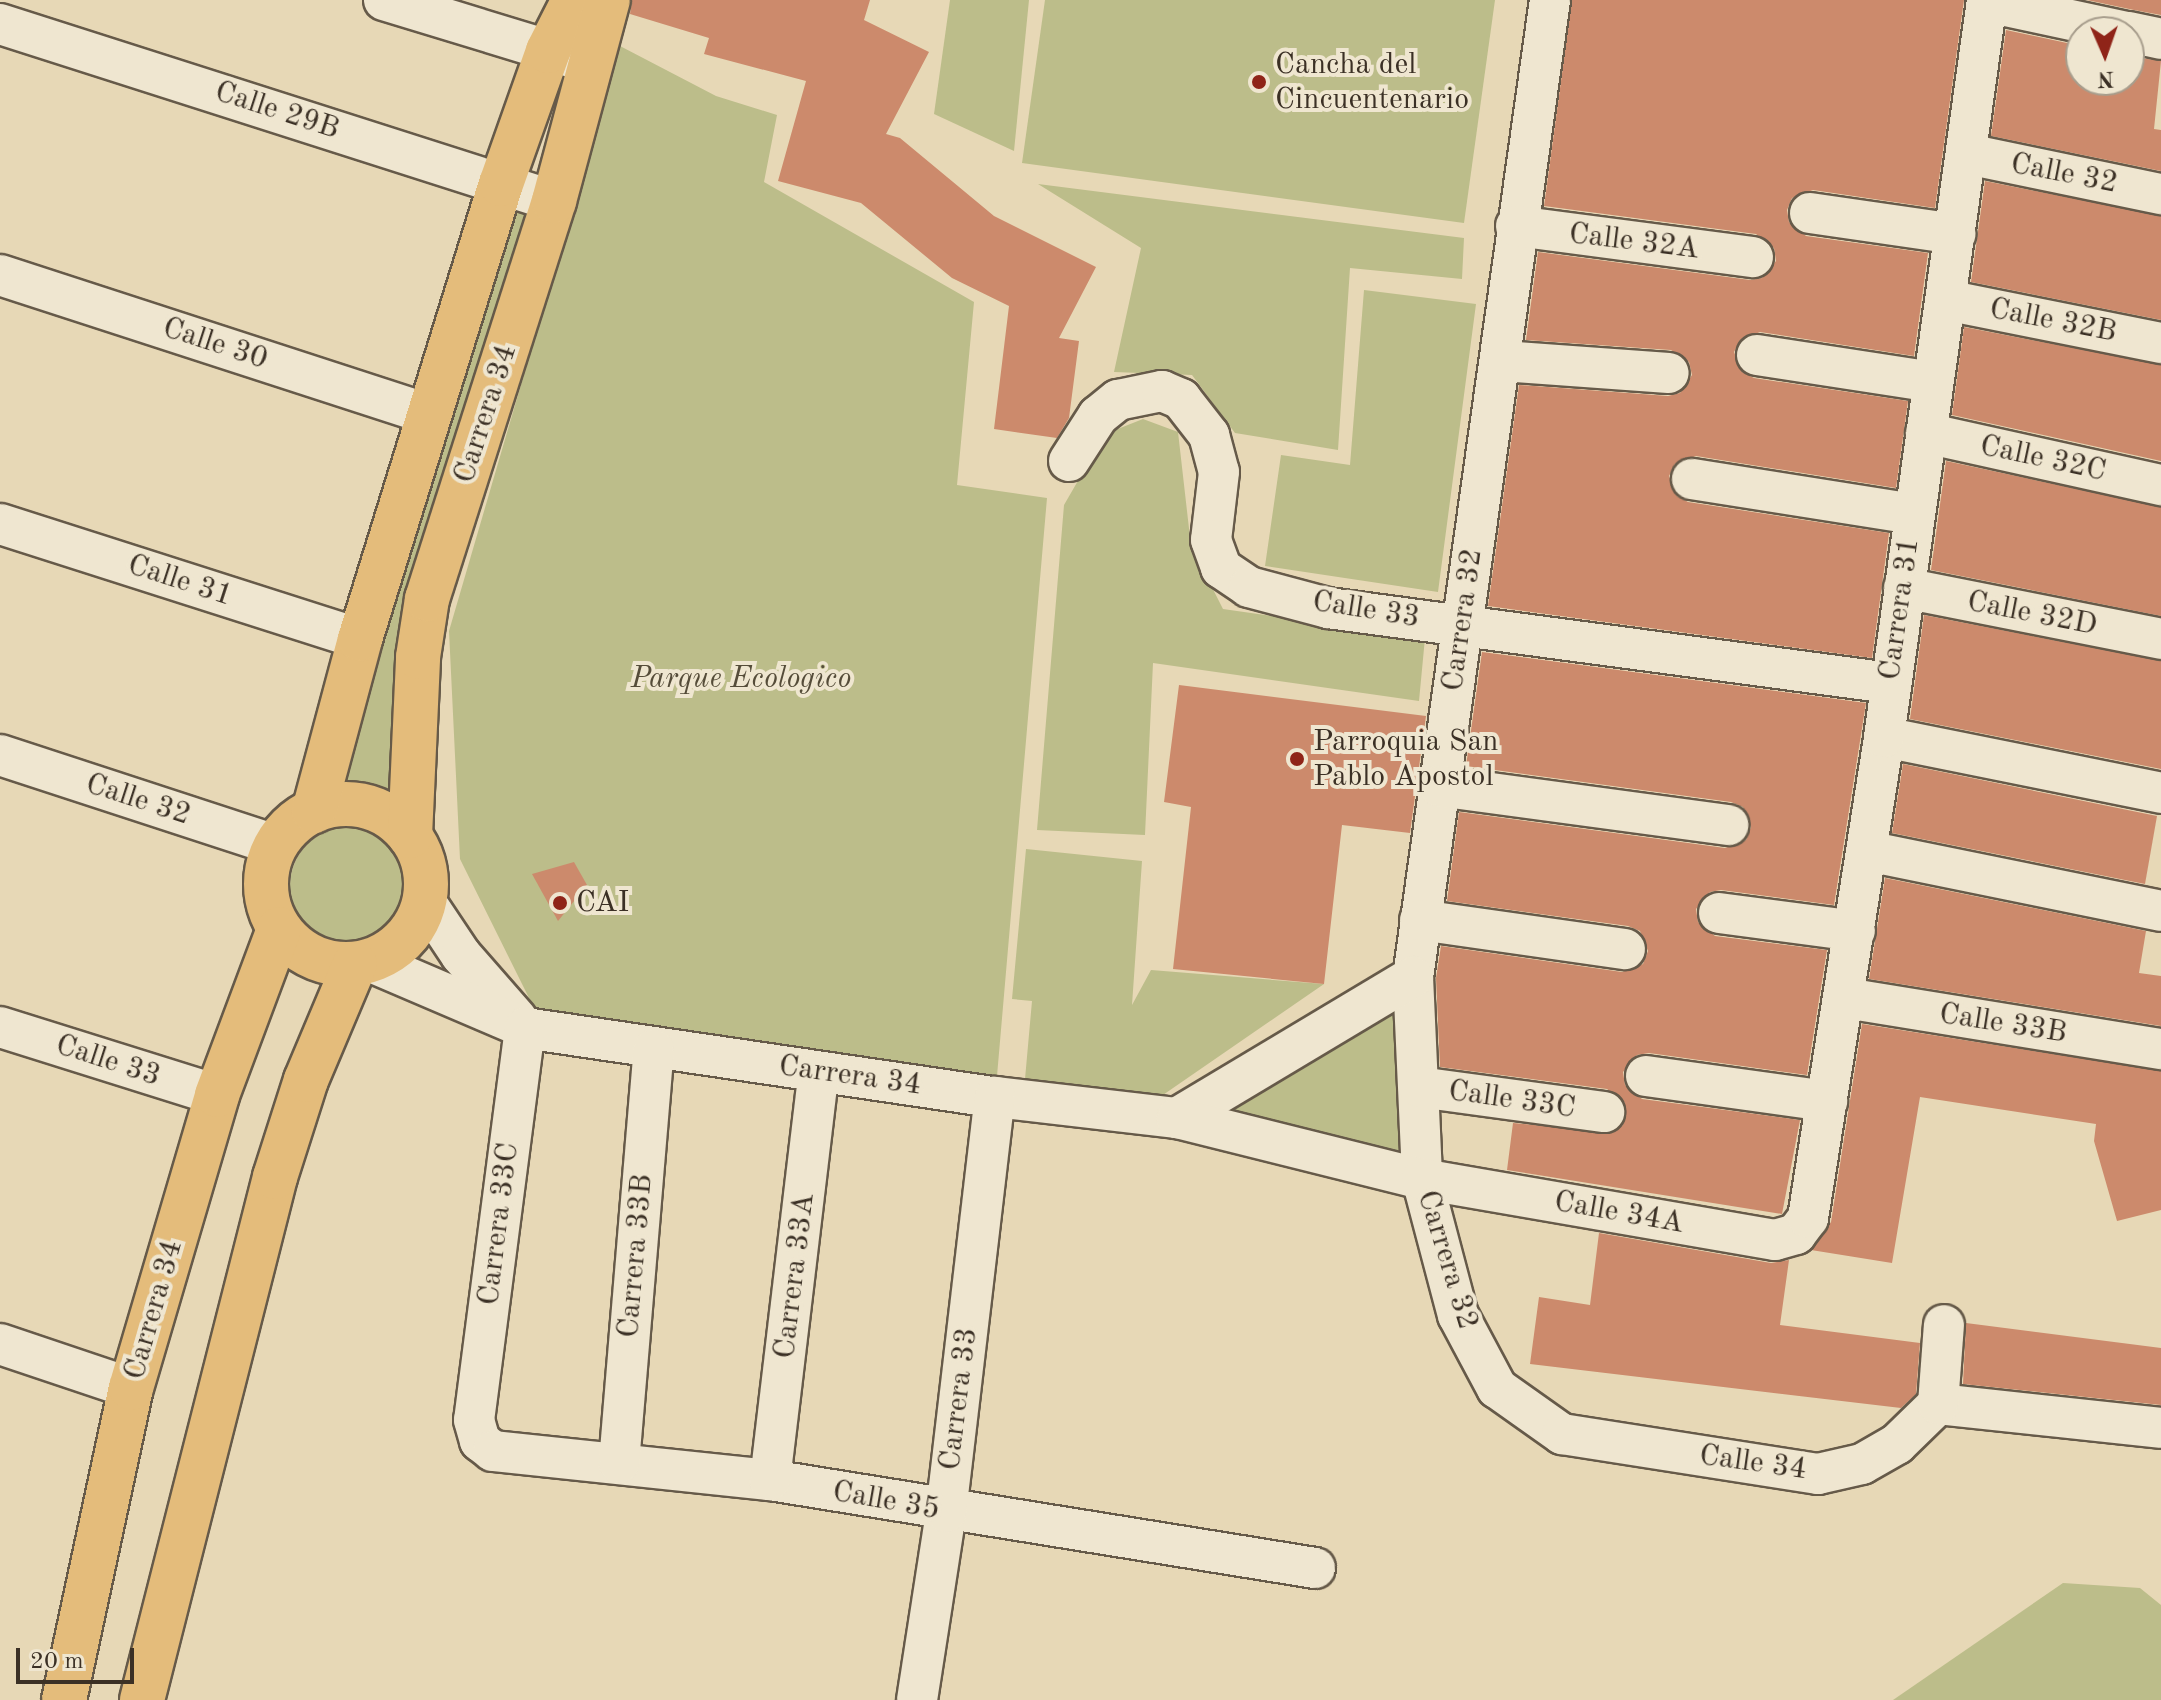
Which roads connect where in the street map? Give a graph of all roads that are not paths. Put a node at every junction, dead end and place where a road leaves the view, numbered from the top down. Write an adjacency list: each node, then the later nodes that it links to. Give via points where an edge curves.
1 (384, 0): 6 (street)
2 (574, 0): 9 (main road, Carrera 34)
3 (608, 0): 10 (main road, Carrera 34)
4 (1550, 0): 16 (street, Carrera 32)
5 (1987, 1): 7 (street); 11 (street, Carrera 31)
6 (431, 8): 9 (street)
7 (2065, 18)
8 (0, 24): 12 (street, Calle 29B)
9 (548, 51): 10 (street); 12 (main road, Carrera 34)
10 (592, 64): 14 (main road, Carrera 34)
11 (1967, 154): 13 (street, Calle 32); 17 (street, Carrera 31)
12 (501, 184): 14 (street, Calle 29B); 26 (main road, Carrera 34)
13 (2161, 194)
14 (554, 201): 44 (main road, Carrera 34, via 427,599 418,657)
15 (1810, 213): 17 (street)
16 (1516, 226): 18 (street, Calle 32A); 23 (street, Carrera 32)
17 (1955, 234): 20 (street, Carrera 31)
18 (1753, 257)
19 (0, 275): 26 (street, Calle 30)
20 (1946, 300): 21 (street, Calle 32B); 25 (street, Carrera 31)
21 (2161, 343)
22 (1757, 355): 25 (street)
23 (1502, 361): 24 (street); 34 (street, Carrera 32)
24 (1669, 373)
25 (1933, 382): 27 (street, Carrera 31)
26 (429, 414): 35 (main road, Carrera 34)
27 (1926, 433): 30 (street, Calle 32C); 31 (street, Carrera 31)
28 (1069, 461): 34 (street, Calle 33, via 1098,416 1118,400 1162,391 1181,399 1209,435 1219,472 1211,540 1221,568 1249,587 1328,608)
29 (1692, 479): 31 (street)
30 (2161, 485)
31 (1914, 514): 33 (street, Carrera 31)
32 (0, 524): 35 (street, Calle 31)
33 (1904, 588): 36 (street, Calle 32D); 37 (street, Carrera 31)
34 (1462, 624): 37 (street, Calle 33); 40 (street, Carrera 32)
35 (360, 639): 42 (main road, Carrera 34)
36 (2161, 639)
37 (1889, 683): 38 (street, Carrera 31)
38 (1884, 737): 41 (street); 46 (street, Carrera 31)
39 (0, 755): 45 (street, Calle 32)
40 (1439, 786): 43 (street); 50 (street, Carrera 32)
41 (2161, 793)
42 (314, 811): 44 (main road, via 334,805 376,810); 45 (main road)
43 (1728, 825)
44 (410, 836): 47 (main road, via 425,867)
45 (275, 845): 51 (main road, via 265,888)
46 (1867, 851): 48 (street); 52 (street, Carrera 31)
47 (425, 901): 54 (main road, via 405,938); 58 (street, via 461,955)
48 (2161, 911)
49 (1719, 913): 52 (street)
50 (1420, 920): 53 (street); 55 (street, Carrera 32)
51 (279, 929): 54 (main road, via 313,957); 64 (main road, Carrera 34)
52 (1855, 931): 56 (street, Carrera 31)
53 (1625, 949)
54 (362, 963): 58 (street, Carrera 34); 83 (main road, via 306,1080 275,1177)
55 (1413, 977): 63 (street, Carrera 32); 68 (street)
56 (1845, 998): 60 (street, Calle 33B); 66 (street, Carrera 31)
57 (0, 1027): 64 (street, Calle 33)
58 (525, 1028): 59 (street, Carrera 34); 75 (street, Carrera 33C)
59 (654, 1049): 61 (street, Carrera 34); 78 (street, Carrera 33B)
60 (2161, 1049)
61 (819, 1072): 65 (street, Carrera 34); 79 (street, Carrera 33A)
62 (1646, 1076): 66 (street)
63 (1419, 1087): 67 (street, Calle 33C); 69 (street, Carrera 32)
64 (217, 1095): 73 (main road, Carrera 34)
65 (995, 1097): 68 (street, Carrera 34); 80 (street, Carrera 33)
66 (1827, 1101): 70 (street, Carrera 31)
67 (1604, 1112)
68 (1177, 1118): 69 (street, Carrera 34)
69 (1422, 1179): 70 (street, Calle 34A, via 1775,1240 1796,1234); 77 (street, Carrera 32, via 1458,1315 1490,1376 1497,1388)
70 (1808, 1218)
71 (1944, 1325): 74 (street)
72 (0, 1344): 73 (street)
73 (131, 1388): 82 (main road, Carrera 34)
74 (1938, 1404): 76 (street); 77 (street, Calle 34, via 1897,1444 1862,1464 1818,1474)
75 (474, 1420): 78 (street, Calle 35, via 480,1441 493,1451)
76 (2161, 1428)
77 (1562, 1434)
78 (619, 1463): 79 (street, Calle 35)
79 (770, 1480): 80 (street, Calle 35)
80 (946, 1512): 81 (street, Calle 35); 84 (street, Carrera 33)
81 (1315, 1568)
82 (64, 1700)
83 (142, 1700)
84 (917, 1700)

